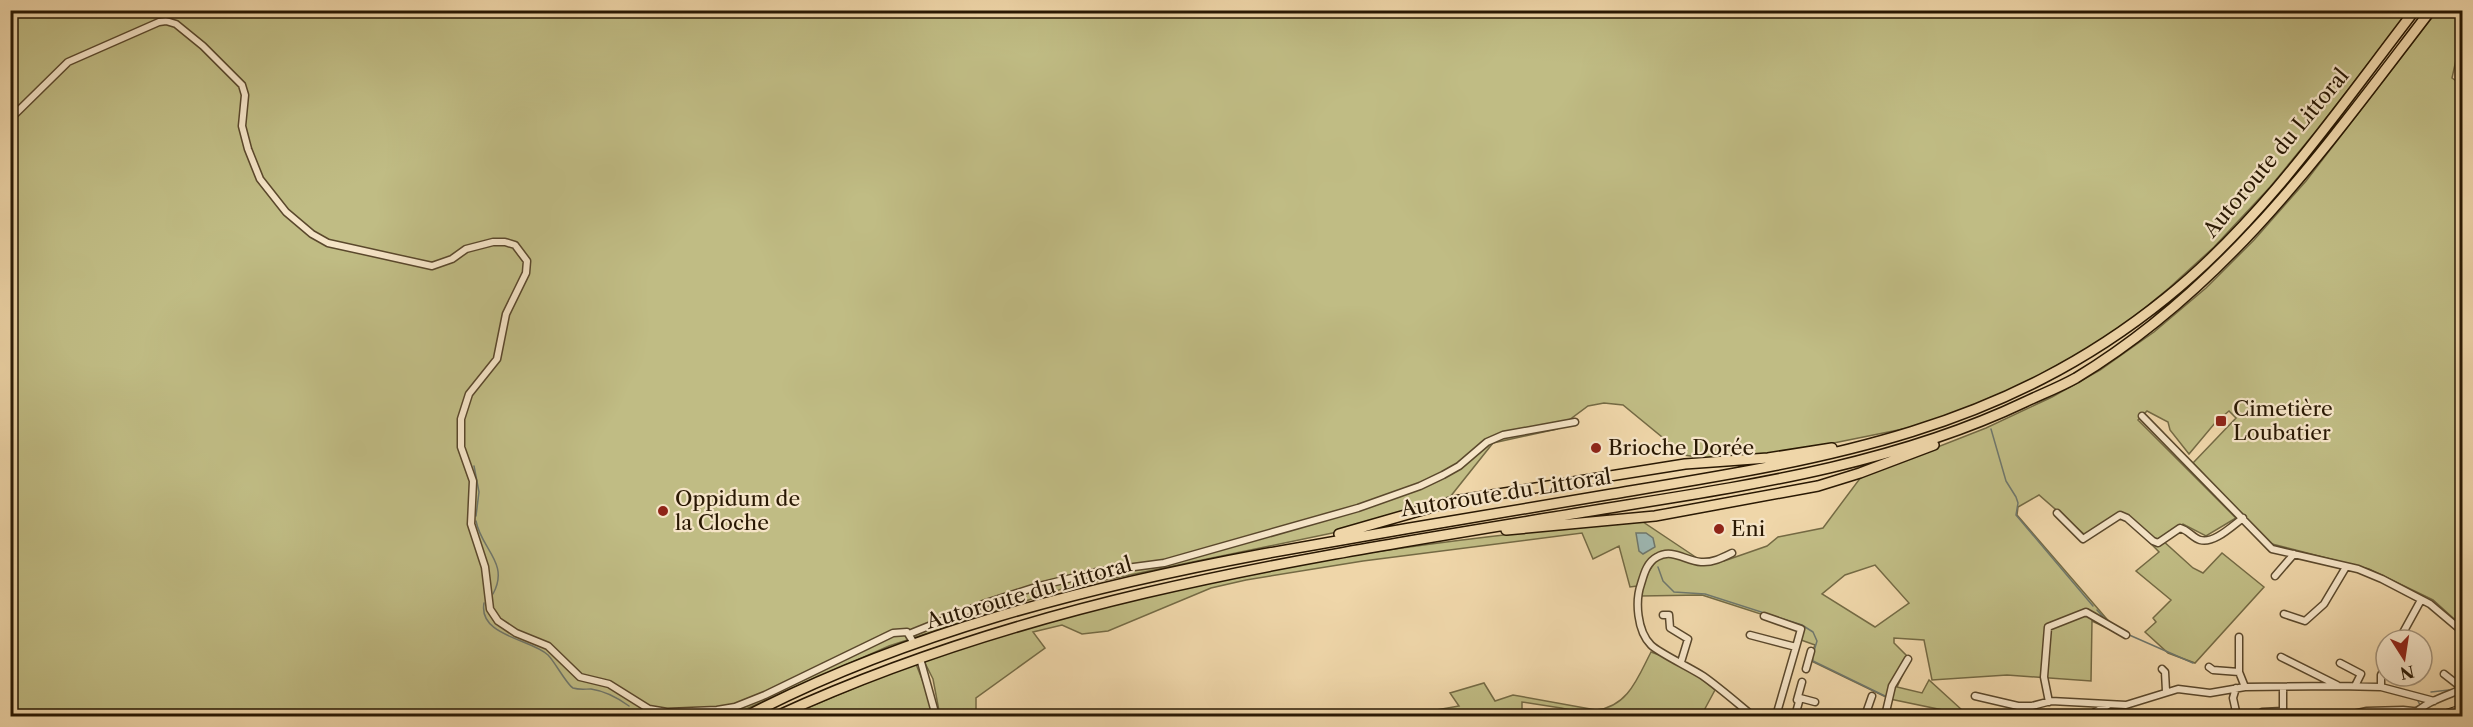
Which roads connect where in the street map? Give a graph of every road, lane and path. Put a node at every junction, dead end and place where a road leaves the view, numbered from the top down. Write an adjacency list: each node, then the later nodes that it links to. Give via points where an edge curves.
1 (2415, 10): 7 (highway, Autoroute du Littoral, via 2258,209 2168,297 2118,335 2044,380)
2 (2431, 10): 4 (highway, Autoroute du Littoral, via 2323,151 2219,268 2127,344)
3 (10, 119): 6 (street, via 68,62 166,21 177,24 203,45 242,86 244,138 260,179 286,212 312,234 339,247 432,266 480,244 515,245 527,261 526,273 506,314 497,359 469,393 460,419 461,447 473,481 471,524 485,567 493,615 511,630 548,646 580,677 609,684 657,711 735,707 893,633 911,637 986,603 1039,586 1096,572 1164,562 1358,508 1443,475 1487,442 1503,435)
4 (2070, 381): 10 (highway, Autoroute du Littoral, via 1952,433 1836,466 1754,484); 10 (highway, via 2031,405 1979,428 1818,486 1655,516)
5 (2142, 416): 9 (street)
6 (1575, 422)
7 (1923, 429): 13 (highway, Autoroute du Littoral, via 1779,465); 13 (highway, via 1788,455 1685,464 1454,501 1366,528)
8 (2056, 513): 9 (street, via 2084,539 2120,515 2158,543 2180,528 2205,540 2218,536)
9 (2243, 518): 12 (street, via 2272,549)
10 (1357, 550): 66 (highway, Autoroute du Littoral, via 1140,593 1002,630 889,668)
11 (1732, 553): 32 (street, via 1700,562 1661,554 1644,573 1637,600 1642,627 1651,645)
12 (2294, 554): 14 (street); 15 (street)
13 (1202, 565): 65 (highway, Autoroute du Littoral, via 1084,593 927,640 832,676)
14 (2346, 567): 16 (street, via 2382,579); 17 (street, via 2324,604 2306,621)
15 (2275, 576)
16 (2421, 600): 20 (street); 21 (street)
17 (2284, 614)
18 (1663, 615): 32 (street, via 1670,615 1670,628 1688,639)
19 (1764, 616): 25 (street, via 1801,629)
20 (2406, 628)
21 (2463, 630)
22 (1750, 635): 25 (street)
23 (2126, 635): 56 (street, via 2086,612 2048,627 2044,677)
24 (2239, 638): 37 (street)
25 (1796, 647): 27 (street)
26 (1811, 651): 30 (street)
27 (1794, 656): 30 (street); 40 (street)
28 (2281, 657): 41 (street)
29 (1908, 659): 71 (street, via 1892,686)
30 (1809, 660): 35 (street)
31 (921, 662): 67 (street)
32 (1680, 662): 68 (street)
33 (2340, 663): 44 (street, via 2361,674)
34 (2209, 667): 37 (street)
35 (1806, 669)
36 (2162, 669): 50 (street)
37 (2239, 672): 42 (street)
38 (2444, 674): 48 (street)
39 (1802, 682): 49 (street)
40 (1785, 686): 49 (street); 69 (street)
41 (2338, 686): 43 (street); 44 (street)
42 (2245, 687): 43 (street); 46 (street)
43 (2283, 687): 60 (street, via 2283,711)
44 (2355, 687): 45 (street)
45 (2374, 687)
46 (2236, 688): 50 (street, via 2210,693); 73 (street)
47 (2385, 688): 54 (street)
48 (2463, 688): 54 (street)
49 (1799, 691): 53 (street)
50 (2166, 691): 57 (street, via 2141,702)
51 (1872, 696): 70 (street)
52 (1975, 696): 58 (street)
53 (1797, 700)
54 (2434, 701): 61 (street)
55 (1815, 702): 63 (street, via 1800,698)
56 (2049, 702): 57 (street); 58 (street)
57 (2109, 704): 64 (street)
58 (2032, 706): 72 (street)
59 (2463, 709): 75 (main road)
60 (2262, 712)
61 (2419, 713): 74 (street, via 2367,711)
62 (2463, 714): 76 (main road)
63 (1793, 716)
64 (2091, 716)
65 (747, 717)
66 (777, 717)
67 (936, 717)
68 (1753, 717)
69 (1776, 717)
70 (1865, 717)
71 (1885, 717)
72 (2030, 717)
73 (2236, 717)
74 (2344, 717)
75 (2440, 717)
76 (2454, 717)

